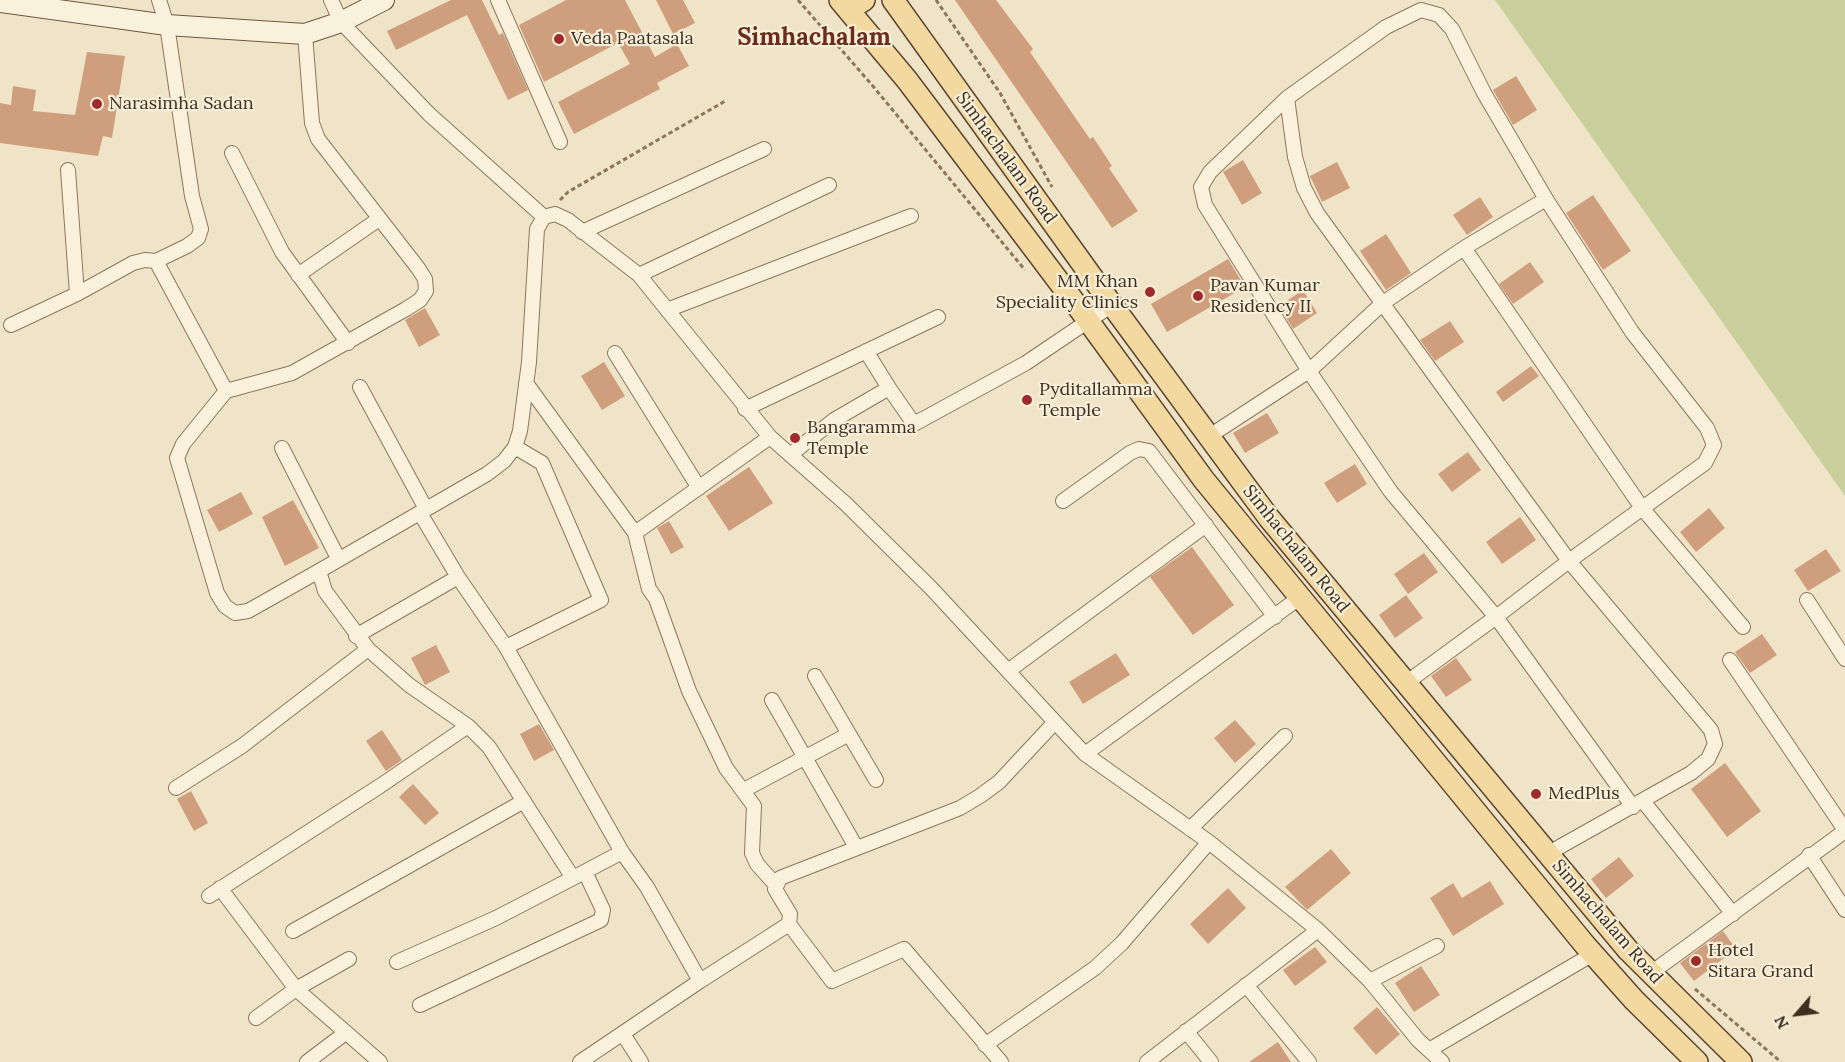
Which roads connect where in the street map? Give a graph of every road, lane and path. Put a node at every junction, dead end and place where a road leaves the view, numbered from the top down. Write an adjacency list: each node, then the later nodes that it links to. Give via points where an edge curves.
1 (159, 0): 10 (street)
2 (331, 0): 9 (street)
3 (384, 0): 9 (street)
4 (498, 0): 14 (street)
5 (893, 0): 31 (main road, Simhachalam Road)
6 (936, 0): 19 (path, via 1000,93)
7 (0, 2): 10 (street)
8 (851, 4): 34 (main road)
9 (342, 22): 11 (street); 22 (street, via 444,130)
10 (167, 25): 11 (street); 26 (street, via 192,196 201,229 198,238 187,246)
11 (305, 34): 23 (street, via 312,123 318,139)
12 (1287, 98): 20 (street, via 1386,27 1421,10 1439,15 1452,29); 30 (street, via 1295,157 1304,188 1317,213); 39 (street, via 1210,172 1201,187 1205,205)
13 (727, 100): 22 (path, via 568,192)
14 (560, 142)
15 (764, 149): 24 (street)
16 (232, 153): 27 (street, via 282,252)
17 (68, 170): 29 (street)
18 (829, 185): 28 (street)
19 (1054, 192)
20 (1546, 199): 25 (street); 52 (street, via 1632,332 1707,428 1714,445 1705,463)
21 (911, 216): 32 (street)
22 (544, 217): 24 (street, via 555,214); 40 (street, via 537,229 534,250)
23 (379, 219): 27 (street); 36 (street, via 418,268 426,291 420,300)
24 (582, 232): 28 (street)
25 (1464, 248): 30 (street); 52 (street)
26 (156, 261): 29 (street, via 133,263); 43 (street)
27 (298, 274): 36 (street)
28 (639, 275): 32 (street)
29 (78, 294): 35 (street)
30 (1383, 303): 39 (street); 57 (street)
31 (1112, 305): 34 (street); 46 (main road, Simhachalam Road)
32 (667, 310): 44 (street)
33 (938, 317): 37 (street)
34 (1089, 322): 42 (street, via 1026,363 914,424); 61 (main road, via 1204,480)
35 (10, 325)
36 (348, 343): 43 (street, via 291,373)
37 (866, 351): 42 (street); 44 (street)
38 (615, 353): 50 (street)
39 (1309, 371): 46 (street); 64 (street, via 1391,492)
40 (526, 383): 47 (street); 55 (street)
41 (360, 387): 53 (street)
42 (890, 388): 49 (street, via 834,420)
43 (226, 391): 58 (street, via 183,444 177,458 217,593 235,613 248,611)
44 (745, 409): 45 (street)
45 (770, 437): 49 (street); 50 (street)
46 (1208, 437): 60 (main road, Simhachalam Road)
47 (515, 447): 53 (street, via 487,474); 67 (street, via 542,463 601,600)
48 (282, 448): 56 (street)
49 (790, 455): 71 (street, via 854,512)
50 (699, 488): 55 (street)
51 (1063, 501): 54 (street, via 1140,449 1149,451 1157,460)
52 (1642, 508): 57 (street); 65 (street)
53 (423, 511): 56 (street); 59 (street)
54 (1206, 525): 63 (street); 71 (street)
55 (635, 533): 83 (street, via 649,589 689,691 726,768)
56 (338, 558): 58 (street)
57 (1569, 561): 64 (street); 85 (street, via 1711,730 1715,744 1708,759 1691,773)
58 (319, 572): 66 (street, via 325,591)
59 (458, 577): 66 (street); 67 (street)
60 (1321, 582): 61 (main road); 73 (main road, Simhachalam Road)
61 (1299, 598): 63 (street); 101 (main road)
62 (1807, 600): 69 (street)
63 (1275, 617): 79 (street)
64 (1496, 617): 73 (street); 85 (street)
65 (1743, 627)
66 (356, 636): 68 (street)
67 (506, 647): 90 (street)
68 (368, 650): 76 (street, via 409,686); 82 (street, via 242,746)
69 (1845, 659)
70 (1730, 660): 87 (street)
71 (1008, 671): 75 (street)
72 (815, 676): 77 (street)
73 (1406, 683): 91 (main road, Simhachalam Road)
74 (772, 700): 80 (street)
75 (1055, 722): 79 (street); 89 (street, via 999,782 980,796 960,808)
76 (468, 726): 84 (street, via 489,747); 109 (street, via 214,892)
77 (849, 734): 80 (street); 81 (street)
78 (1286, 735): 86 (street)
79 (1085, 754): 86 (street)
80 (804, 757): 83 (street); 89 (street)
81 (876, 780)
82 (176, 788)
83 (744, 790): 94 (street, via 754,806 752,854)
84 (524, 801): 93 (street); 99 (street)
85 (1638, 804): 91 (street); 96 (street)
86 (1190, 829): 88 (street)
87 (1845, 831): 92 (street)
88 (1209, 842): 98 (street); 115 (street, via 1122,944 1095,968)
89 (856, 848): 94 (street, via 787,874)
90 (622, 852): 93 (street); 105 (street)
91 (1547, 854): 104 (main road, Simhachalam Road)
92 (1809, 855): 95 (street); 96 (street)
93 (579, 875): 103 (street); 110 (street, via 603,909 601,920)
94 (775, 884): 97 (street, via 777,895 790,914)
95 (1845, 910)
96 (1733, 914): 104 (street)
97 (789, 924): 105 (street); 115 (street, via 832,981 904,949)
98 (1318, 930): 106 (street); 108 (street)
99 (293, 931)
100 (1437, 946): 106 (street)
101 (1593, 954): 116 (street); 126 (main road)
102 (349, 959): 109 (street)
103 (397, 962)
104 (1651, 973): 127 (main road, Simhachalam Road)
105 (700, 981): 114 (street)
106 (1370, 981): 116 (street)
107 (1688, 983): 128 (path)
108 (1246, 985): 112 (street); 124 (street)
109 (296, 989): 111 (street); 113 (street)
110 (420, 1005)
111 (256, 1018)
112 (1186, 1031): 122 (street); 123 (street)
113 (344, 1034): 117 (street); 118 (street)
114 (623, 1034): 119 (street); 120 (street)
115 (985, 1045): 121 (street)
116 (1429, 1050): 125 (street)
117 (307, 1062)
118 (380, 1062)
119 (580, 1062)
120 (641, 1062)
121 (1001, 1062)
122 (1147, 1062)
123 (1211, 1062)
124 (1309, 1062)
125 (1442, 1062)
126 (1697, 1062)
127 (1741, 1062)
128 (1781, 1062)

